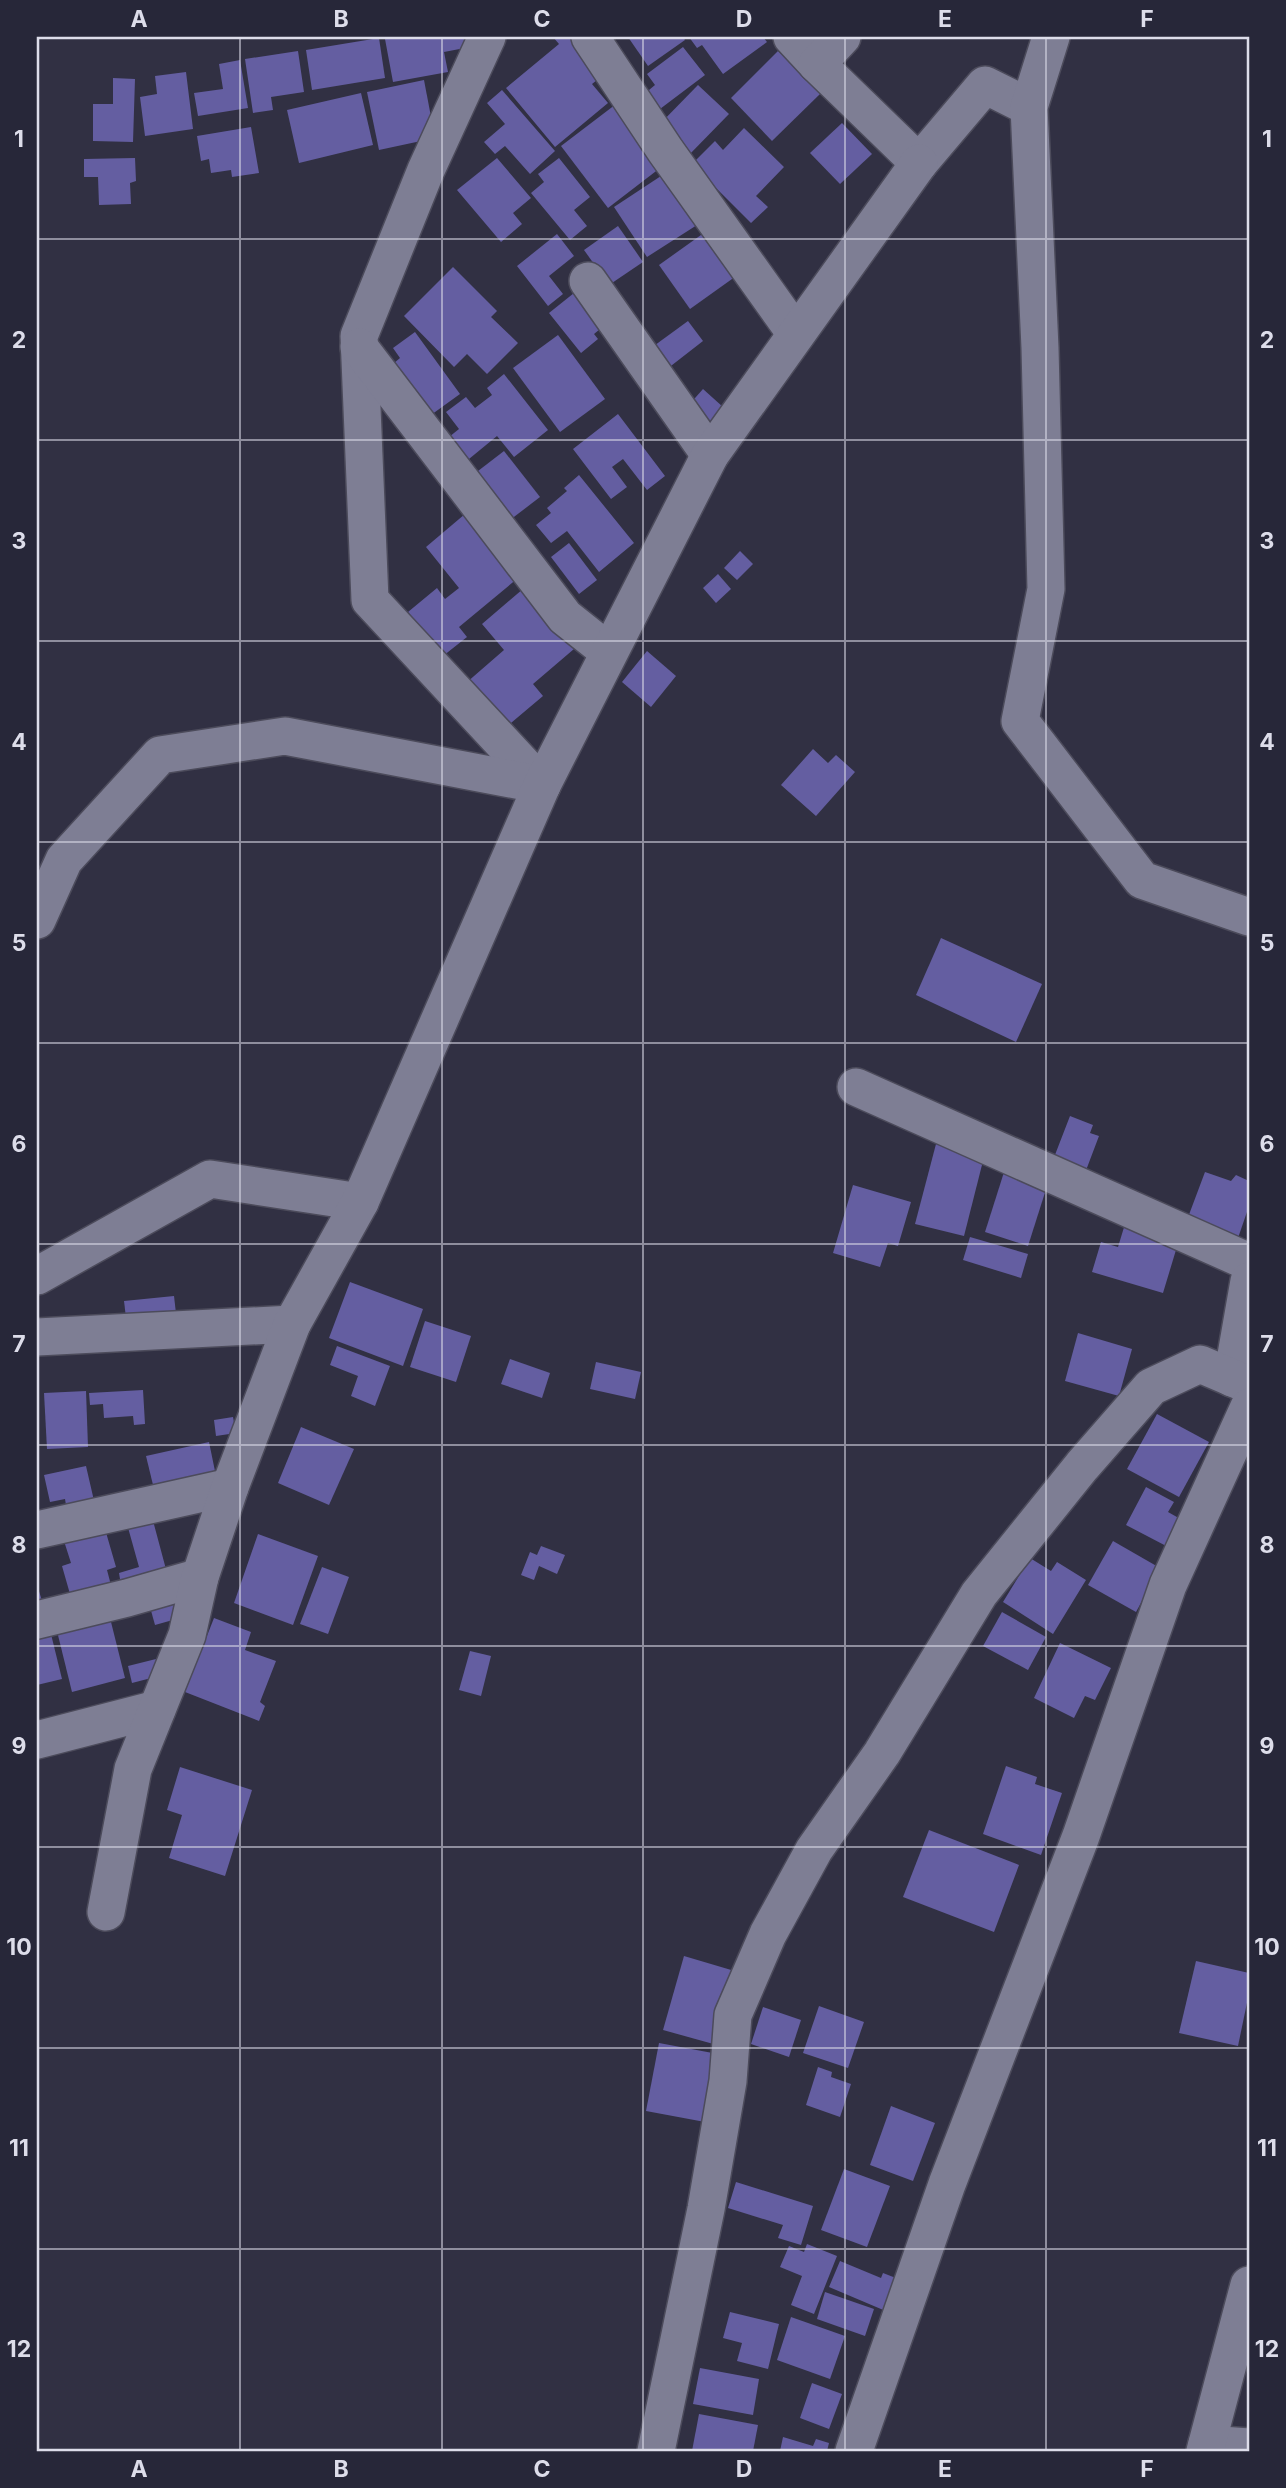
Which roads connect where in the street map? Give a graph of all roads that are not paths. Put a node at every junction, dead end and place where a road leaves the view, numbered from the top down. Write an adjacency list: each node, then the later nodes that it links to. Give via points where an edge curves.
1 (487, 37): 11 (street, via 426,170 359,336)
2 (590, 37): 10 (street)
3 (792, 37): 6 (street)
4 (842, 37): 6 (street)
5 (1051, 37): 7 (street)
6 (817, 64): 8 (street)
7 (1029, 107): 8 (street, via 985,85); 15 (street, via 1046,589 1020,721 1142,880)
8 (919, 163): 10 (street)
9 (588, 281): 12 (street)
10 (796, 334): 12 (street)
11 (359, 347): 13 (street, via 565,617); 14 (street, via 370,600)
12 (709, 454): 13 (street)
13 (609, 652): 14 (street)
14 (542, 785): 16 (street, via 285,736 159,755 64,860); 18 (street)
15 (1249, 917)
16 (37, 920)
17 (856, 1087): 19 (street)
18 (360, 1202): 20 (street, via 210,1179); 22 (street)
19 (1249, 1262)
20 (37, 1276)
21 (1249, 1281): 24 (street)
22 (292, 1324): 23 (street); 25 (street)
23 (37, 1337)
24 (1244, 1390): 35 (street, via 1200,1364 1151,1387 979,1594 882,1753 814,1850 768,1934 733,2015 728,2081 706,2209); 36 (street, via 1168,1585 1081,1836 947,2184)
25 (230, 1487): 26 (street); 27 (street)
26 (37, 1530)
27 (200, 1577): 28 (street); 29 (street, via 187,1635)
28 (37, 1620)
29 (157, 1709): 30 (street); 31 (street, via 133,1769)
30 (37, 1740)
31 (106, 1912)
32 (1249, 2285): 34 (street)
33 (1249, 2447): 34 (street)
34 (1206, 2448)
35 (656, 2451)
36 (854, 2451)

